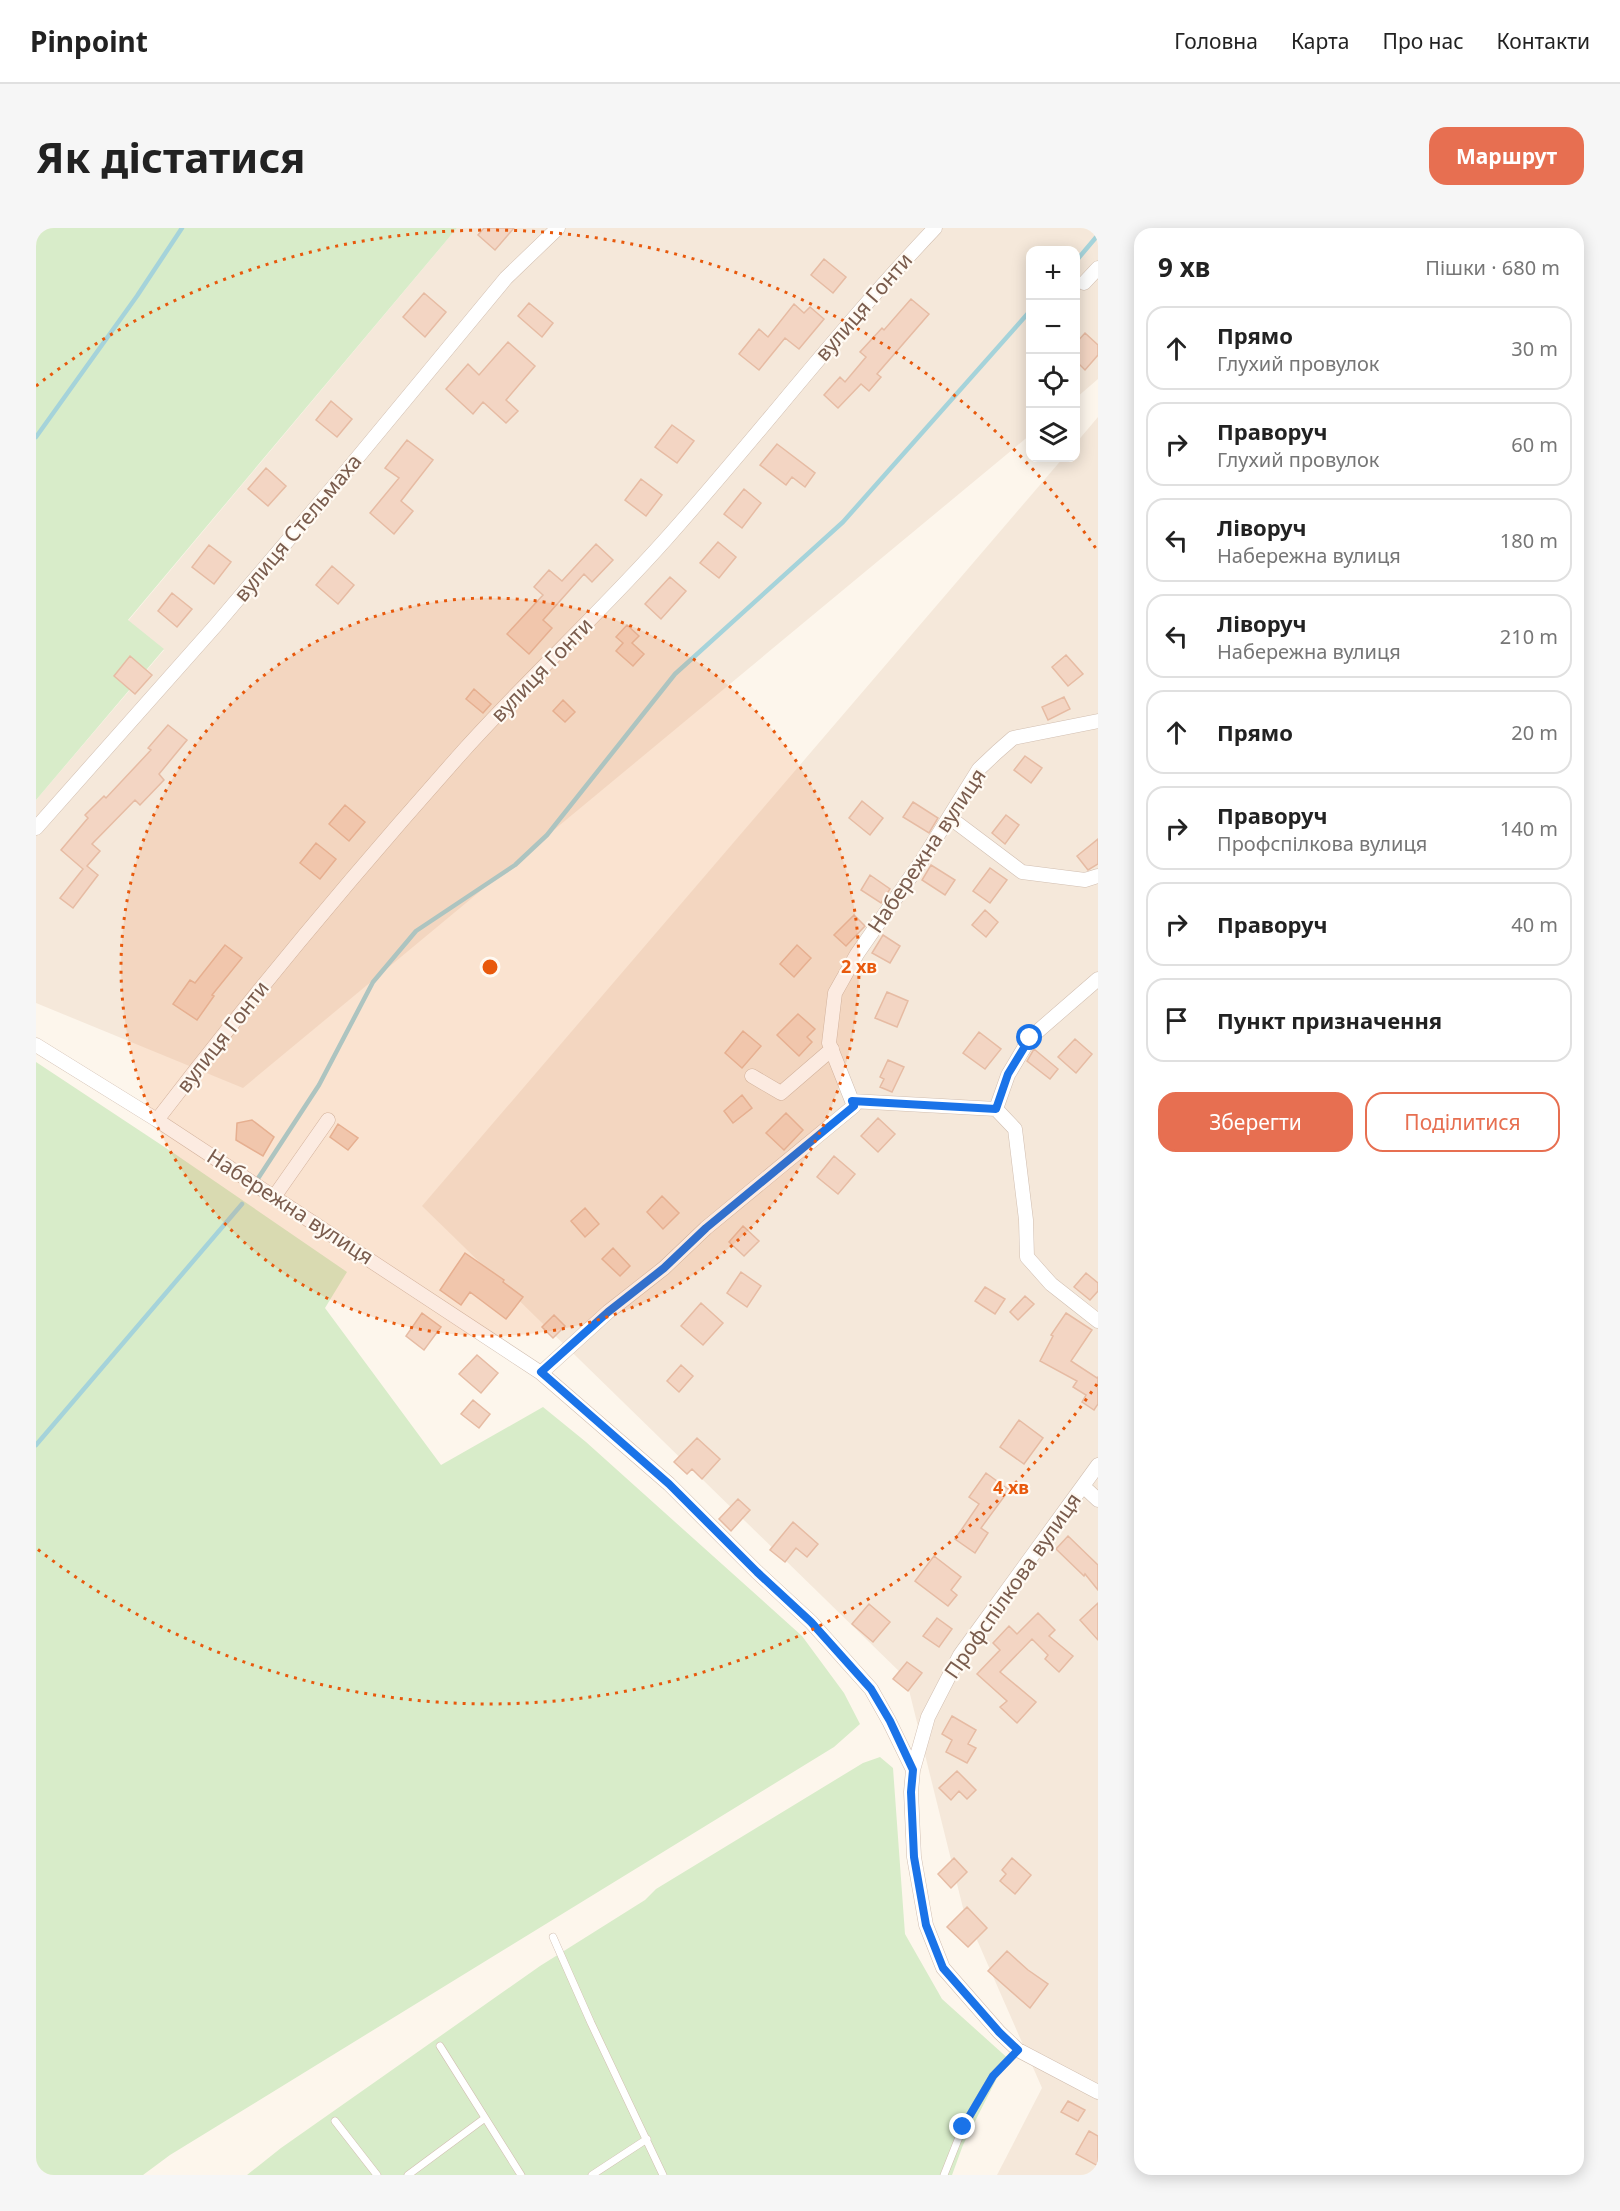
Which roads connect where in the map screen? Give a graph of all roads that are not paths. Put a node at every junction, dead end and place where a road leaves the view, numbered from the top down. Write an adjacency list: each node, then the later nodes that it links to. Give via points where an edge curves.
1 (558, 228): 7 (street, вулиця Стельмаха, via 506,278 246,590)
2 (935, 228): 15 (street, вулиця Гонти, via 830,344 665,540 466,747 232,1022)
3 (1098, 268): 4 (street)
4 (1084, 283)
5 (1098, 721): 6 (street, Набережна вулиця, via 1012,738 980,769)
6 (949, 817): 8 (street, via 1022,872 1085,880); 11 (street, Набережна вулиця, via 835,993 829,1043)
7 (36, 828)
8 (1098, 876)
9 (1098, 980): 14 (street, via 1030,1038 1008,1074)
10 (36, 1046): 15 (street, Набережна вулиця)
11 (832, 1050): 12 (street, via 781,1093); 13 (street, Набережна вулиця)
12 (752, 1076)
13 (852, 1101): 14 (street); 19 (street, via 854,1106)
14 (996, 1109): 18 (street, via 1015,1129 1027,1257 1051,1284)
15 (158, 1120): 17 (street, Набережна вулиця)
16 (328, 1120): 17 (street)
17 (274, 1197): 19 (street, Набережна вулиця)
18 (1098, 1321)
19 (541, 1372): 23 (street, Набережна вулиця, via 669,1484 811,1622 871,1689)
20 (1098, 1465): 21 (street, Профспілкова вулиця)
21 (1083, 1486): 22 (street); 23 (street, Профспілкова вулиця, via 960,1655 928,1717)
22 (1098, 1500)
23 (913, 1770): 26 (street, Профспілкова вулиця, via 914,1857 926,1925 943,1968)
24 (553, 1937): 30 (lane)
25 (440, 2046): 28 (lane)
26 (1018, 2050): 27 (street, Профспілкова вулиця); 36 (lane, via 993,2076 969,2116)
27 (1098, 2092)
28 (485, 2118): 32 (lane); 33 (lane)
29 (335, 2121): 31 (lane)
30 (646, 2139): 34 (lane); 35 (lane)
31 (377, 2175)
32 (408, 2175)
33 (520, 2175)
34 (592, 2175)
35 (663, 2175)
36 (944, 2175)

